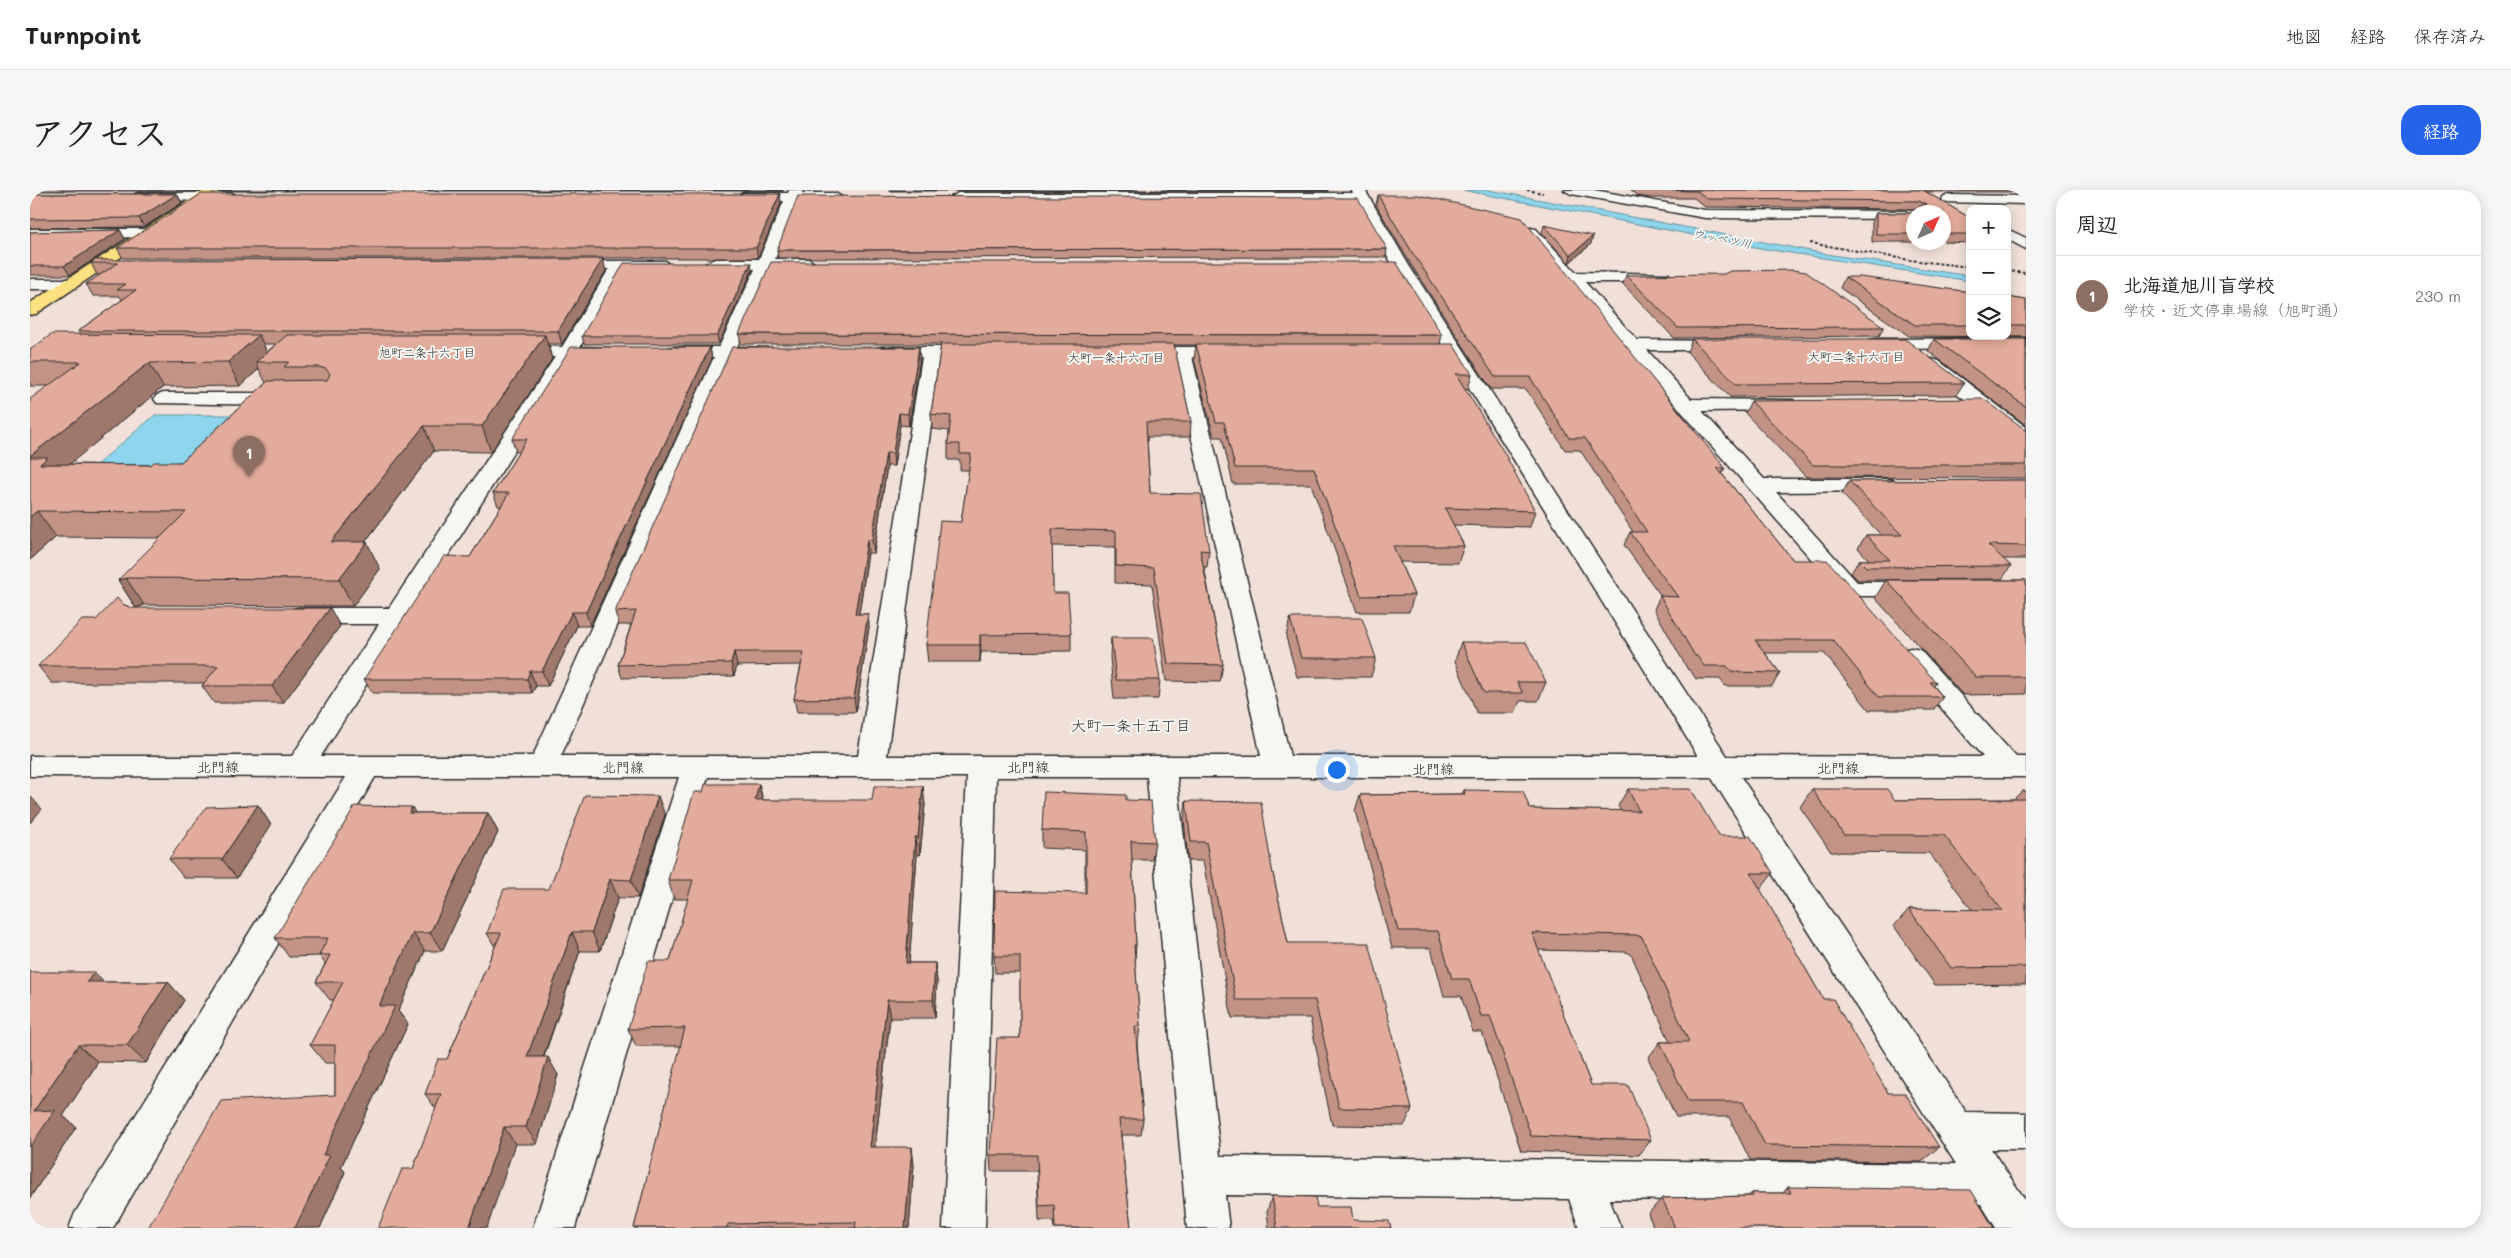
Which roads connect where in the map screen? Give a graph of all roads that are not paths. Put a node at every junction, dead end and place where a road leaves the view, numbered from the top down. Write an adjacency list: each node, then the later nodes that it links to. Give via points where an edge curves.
1 (1571, 190): 15 (street, via 1705,214)
2 (1933, 190): 12 (street)
3 (209, 193): 7 (street); 8 (street); 18 (main road)
4 (1101, 193): 6 (street); 11 (street)
5 (794, 194): 9 (street); 10 (street); 25 (street)
6 (1360, 194): 76 (street, via 1390,264 1445,352)
7 (126, 197)
8 (244, 197)
9 (733, 197)
10 (852, 197)
11 (942, 197)
12 (1949, 199): 13 (street); 14 (street)
13 (2026, 200)
14 (1966, 209)
15 (1906, 215)
16 (1528, 228): 29 (street)
17 (30, 234): 18 (street)
18 (147, 234): 27 (main road)
19 (2011, 235): 20 (street)
20 (2026, 244)
21 (551, 264): 22 (street)
22 (620, 264): 23 (street); 41 (street)
23 (678, 264)
24 (697, 264): 25 (street)
25 (766, 264): 26 (street); 44 (street)
26 (825, 264)
27 (99, 265): 28 (street); 32 (main road)
28 (129, 265)
29 (1572, 277): 30 (street); 39 (street)
30 (1681, 277)
31 (30, 284): 32 (street)
32 (70, 284): 33 (main road)
33 (30, 310)
34 (1880, 326): 38 (street)
35 (2026, 343): 38 (street)
36 (1740, 344): 39 (street)
37 (1856, 344): 38 (street)
38 (1904, 344): 57 (street)
39 (1633, 345): 59 (street)
40 (498, 352): 41 (street)
41 (568, 352): 42 (street); 67 (street)
42 (627, 352)
43 (657, 352): 44 (street)
44 (727, 352): 45 (street); 74 (street)
45 (786, 352)
46 (864, 352): 47 (street)
47 (932, 352): 48 (street); 72 (street)
48 (992, 352)
49 (1122, 352): 50 (street)
50 (1182, 352): 51 (street); 78 (street)
51 (1250, 352)
52 (262, 379): 54 (street)
53 (164, 399): 54 (street)
54 (240, 399): 55 (street)
55 (300, 399)
56 (1952, 403): 57 (street)
57 (1981, 403): 60 (street)
58 (1805, 404): 59 (street)
59 (1687, 405): 62 (street)
60 (2026, 437)
61 (1907, 485): 62 (street)
62 (1759, 486): 64 (street)
63 (1938, 588): 64 (street)
64 (1850, 589): 65 (street)
65 (1870, 611)
66 (271, 616): 67 (street)
67 (399, 616): 69 (street)
68 (1897, 641): 77 (street)
69 (300, 766): 70 (street, 北門線); 79 (street, 北門線)
70 (367, 766): 74 (street, 北門線); 85 (street)
71 (696, 766): 72 (street, 北門線); 74 (street, 北門線); 86 (street)
72 (871, 766): 73 (street, 北門線)
73 (982, 766): 75 (street, 北門線); 87 (street)
74 (542, 767)
75 (1161, 767): 78 (street, 北門線); 82 (street)
76 (1719, 767): 77 (street, 北門線); 78 (street, 北門線); 80 (street)
77 (2017, 767)
78 (1278, 768)
79 (34, 771)
80 (1957, 1130): 81 (street); 84 (street)
81 (2026, 1131)
82 (1202, 1175): 83 (street); 88 (street)
83 (1582, 1180): 84 (street); 89 (street)
84 (1992, 1184): 90 (street)
85 (90, 1228)
86 (554, 1228)
87 (964, 1228)
88 (1208, 1228)
89 (1600, 1228)
90 (2020, 1228)

